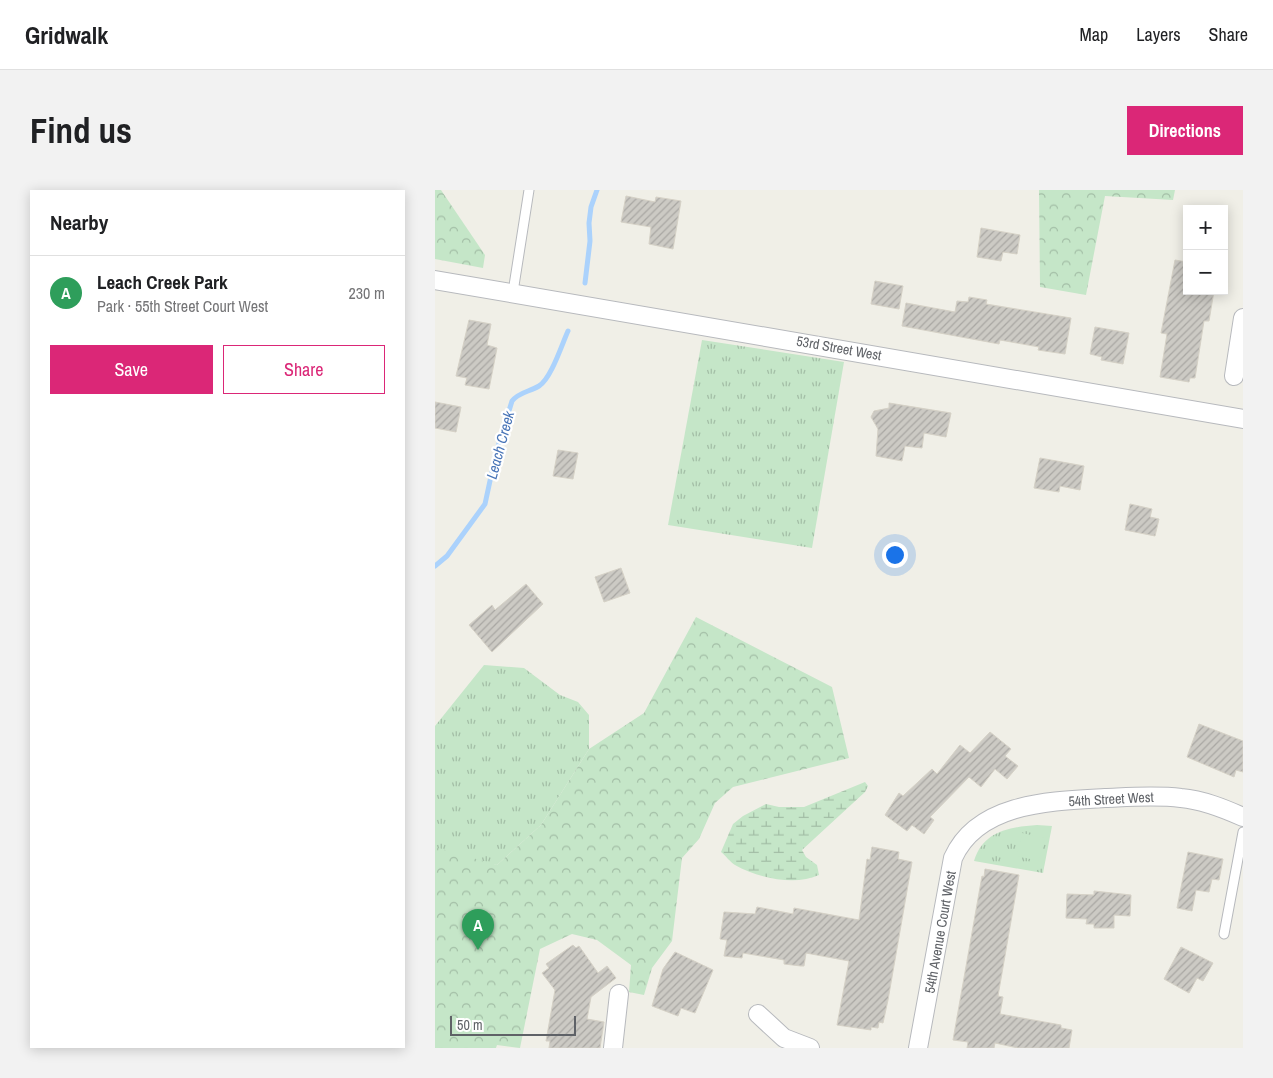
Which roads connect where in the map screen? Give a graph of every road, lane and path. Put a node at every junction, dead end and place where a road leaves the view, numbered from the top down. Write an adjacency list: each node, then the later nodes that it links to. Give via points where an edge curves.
1 (529, 190): 3 (lane)
2 (435, 280): 3 (street, 53rd Street West)
3 (513, 292): 6 (street, 53rd Street West)
4 (1243, 318): 5 (street)
5 (1234, 376)
6 (1243, 419)
7 (1243, 817): 8 (street, 54th Street West, via 1194,800 1132,797 1026,806 999,815)
8 (981, 826): 15 (street, 54th Avenue Court West, via 962,841 953,858)
9 (1243, 832): 10 (lane)
10 (1224, 934)
11 (619, 994): 13 (street)
12 (758, 1014): 14 (street, via 784,1038)
13 (613, 1048)
14 (811, 1048)
15 (919, 1048)

